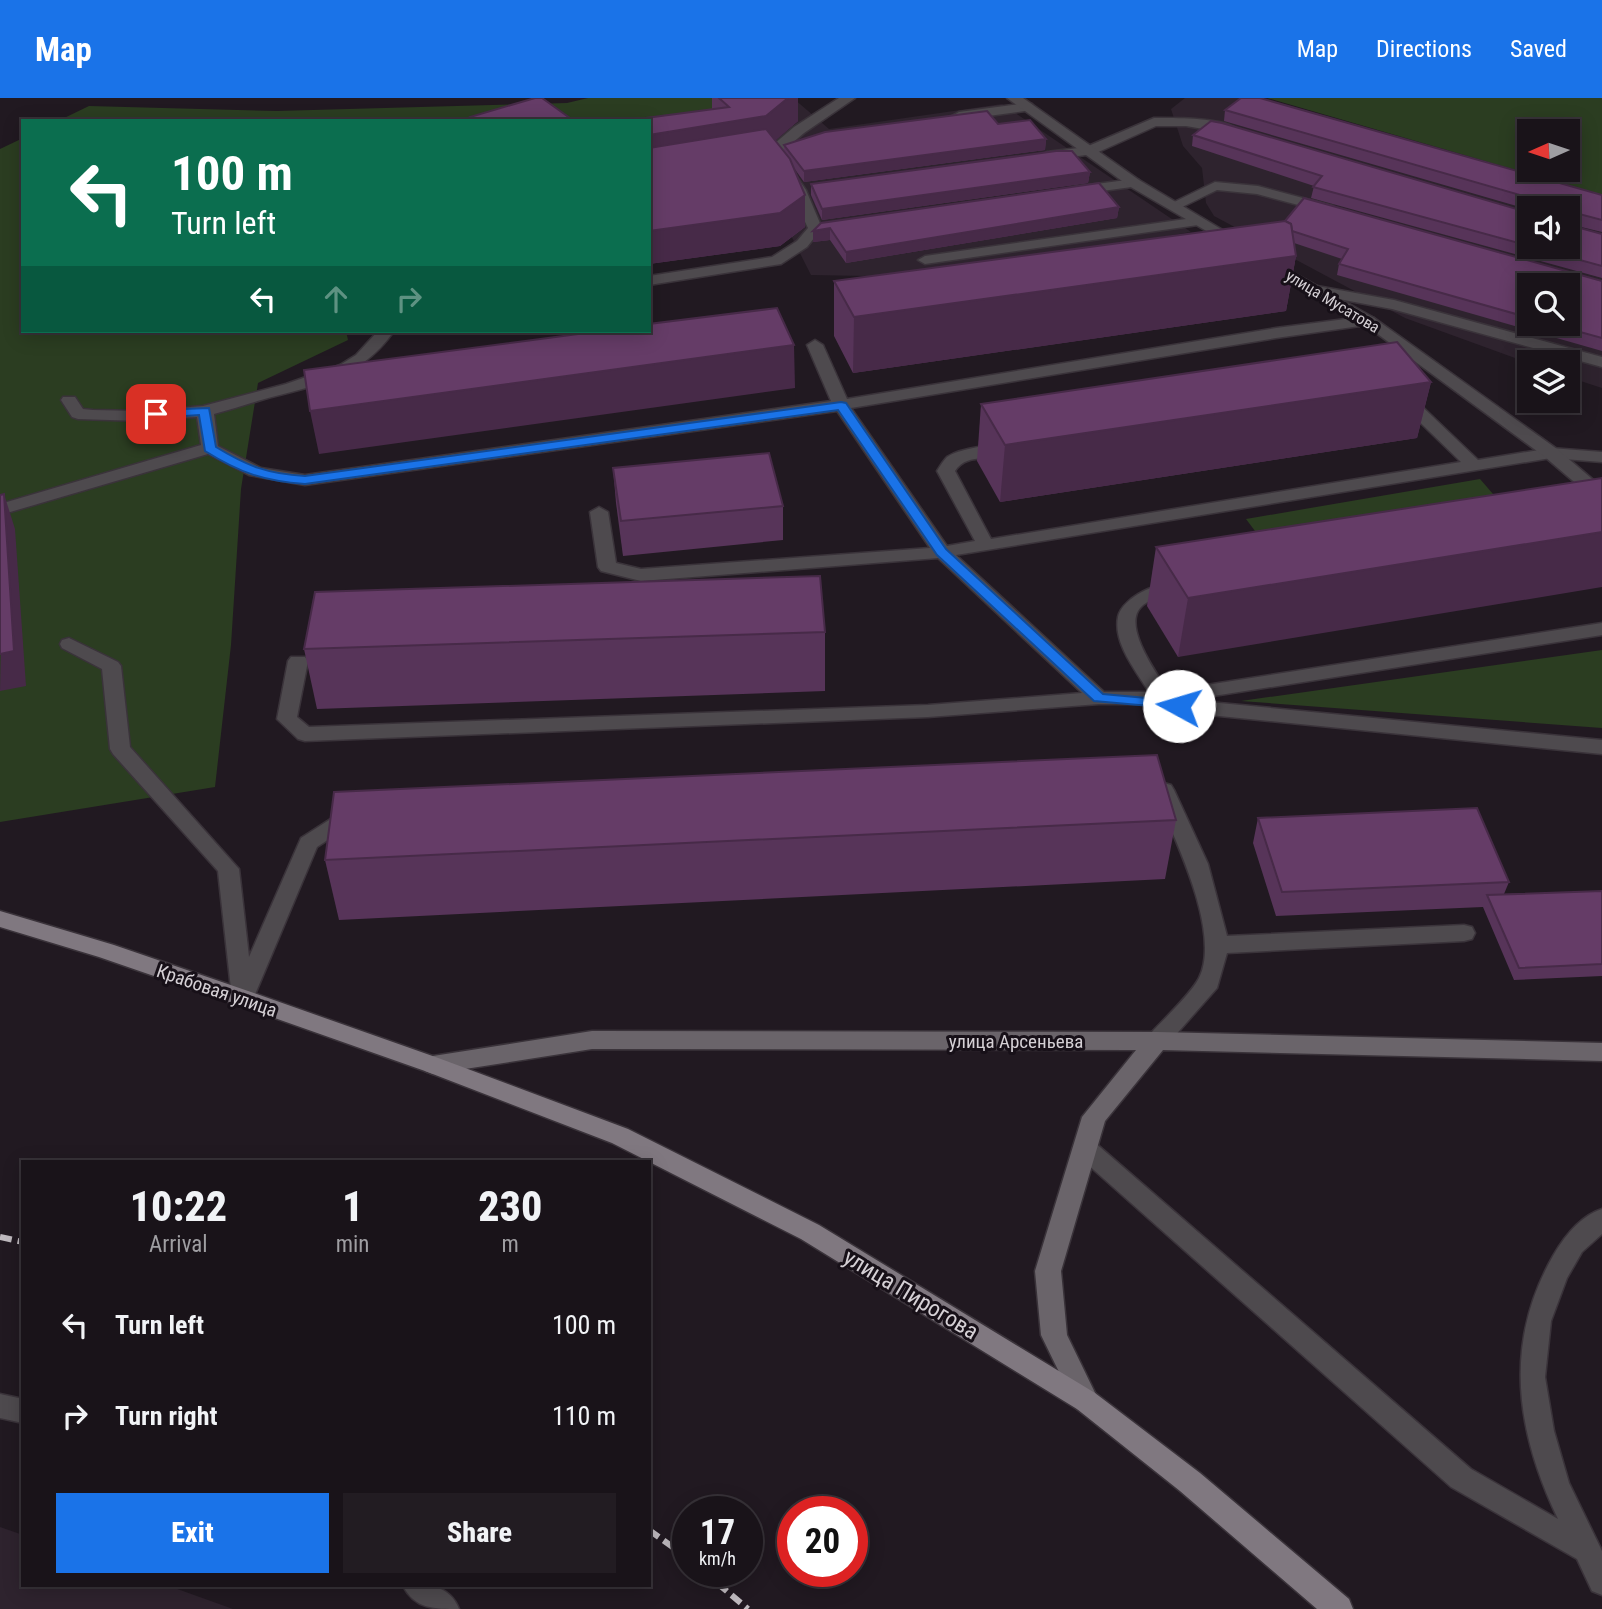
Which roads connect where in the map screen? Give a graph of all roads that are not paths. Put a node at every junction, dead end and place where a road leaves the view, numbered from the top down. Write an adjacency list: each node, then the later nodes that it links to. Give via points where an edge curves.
1 (848, 98): 9 (street, via 799,130)
2 (1020, 102): 3 (street); 6 (street, улица Мусатова)
3 (945, 118)
4 (1249, 135): 6 (street, via 1186,122 1154,122)
5 (811, 140): 9 (street)
6 (1089, 151): 8 (street); 10 (street, улица Мусатова)
7 (745, 158): 9 (street)
8 (1034, 158)
9 (779, 162): 16 (street, via 806,189 822,227 776,261)
10 (1133, 183): 11 (street); 12 (street, улица Мусатова)
11 (1063, 192)
12 (1173, 206): 13 (street, via 1215,186 1258,190); 14 (street, улица Мусатова)
13 (1349, 215)
14 (1200, 221): 15 (street); 17 (street, улица Мусатова)
15 (925, 260)
16 (651, 281)
17 (1317, 291): 18 (street, улица Мусатова); 21 (street, via 1394,305)
18 (1368, 321): 24 (street); 28 (street, улица Мусатова)
19 (385, 333): 25 (street, via 359,360 331,377)
20 (815, 345): 24 (street)
21 (1602, 362)
22 (1388, 389): 30 (street, via 1400,394)
23 (69, 400): 25 (street, via 78,414 108,417)
24 (841, 405): 27 (street, via 305,480 270,478 234,464); 35 (street)
25 (205, 411): 27 (street)
26 (1024, 446): 34 (street, via 956,457 948,464 946,471)
27 (210, 448): 32 (street)
28 (1551, 453): 29 (street); 30 (street); 31 (street, улица Мусатова)
29 (1602, 457)
30 (1475, 466): 34 (street)
31 (1602, 501)
32 (0, 510)
33 (599, 512): 35 (street, via 607,567 641,575)
34 (986, 545): 35 (street)
35 (942, 552): 40 (street)
36 (1188, 588): 41 (street, via 1147,595 1130,608 1125,623 1129,640)
37 (1602, 629): 41 (street)
38 (69, 644): 48 (street, via 111,666 120,749 228,869)
39 (298, 662): 40 (street, via 287,719 305,734 928,711)
40 (1099, 698): 41 (street); 42 (street)
41 (1163, 698)
42 (1602, 747)
43 (1143, 776): 47 (street, via 1157,776 1197,864)
44 (375, 816): 48 (street, via 347,818 308,843)
45 (0, 919): 48 (main road, Крабовая улица)
46 (1464, 933): 47 (street)
47 (1217, 945): 49 (street, via 1209,982)
48 (243, 998): 51 (main road, Крабовая улица)
49 (1157, 1041): 50 (main road, улица Арсеньева); 51 (main road, улица Арсеньева, via 592,1040); 52 (main road, via 1094,1117)
50 (1602, 1052)
51 (433, 1065): 54 (main road, улица Пирогова, via 620,1136 810,1232)
52 (1085, 1148): 54 (main road, via 1048,1271 1054,1335); 57 (street, via 1461,1478)
53 (1602, 1219): 57 (street, via 1573,1245 1556,1275 1538,1321 1532,1377 1556,1485)
54 (1086, 1401): 61 (main road, улица Пирогова)
55 (0, 1406): 56 (street)
56 (21, 1410)
57 (1585, 1549): 58 (street)
58 (1602, 1581)
59 (419, 1587): 60 (street)
60 (446, 1609)
61 (1339, 1609)

